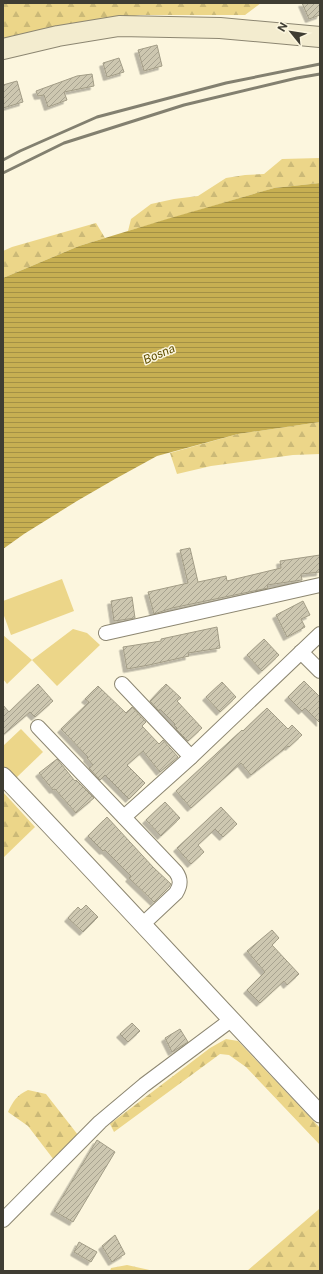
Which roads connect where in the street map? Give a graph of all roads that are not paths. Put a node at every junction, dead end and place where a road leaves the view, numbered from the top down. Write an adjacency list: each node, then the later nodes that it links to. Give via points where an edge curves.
1 (320, 37): 2 (main road, via 220,28 119,26 58,36)
2 (3, 49)
3 (320, 585): 4 (street)
4 (106, 633)
5 (320, 634): 6 (street)
6 (301, 652): 7 (street); 10 (street)
7 (320, 671)
8 (122, 684): 10 (street)
9 (38, 726): 12 (street)
10 (191, 756): 12 (street)
11 (3, 776): 13 (street)
12 (124, 817): 13 (street, via 176,872 180,882 176,893)
13 (143, 924): 14 (street)
14 (231, 1020): 15 (street); 16 (street, via 144,1085 100,1122)
15 (320, 1114)
16 (3, 1220)

